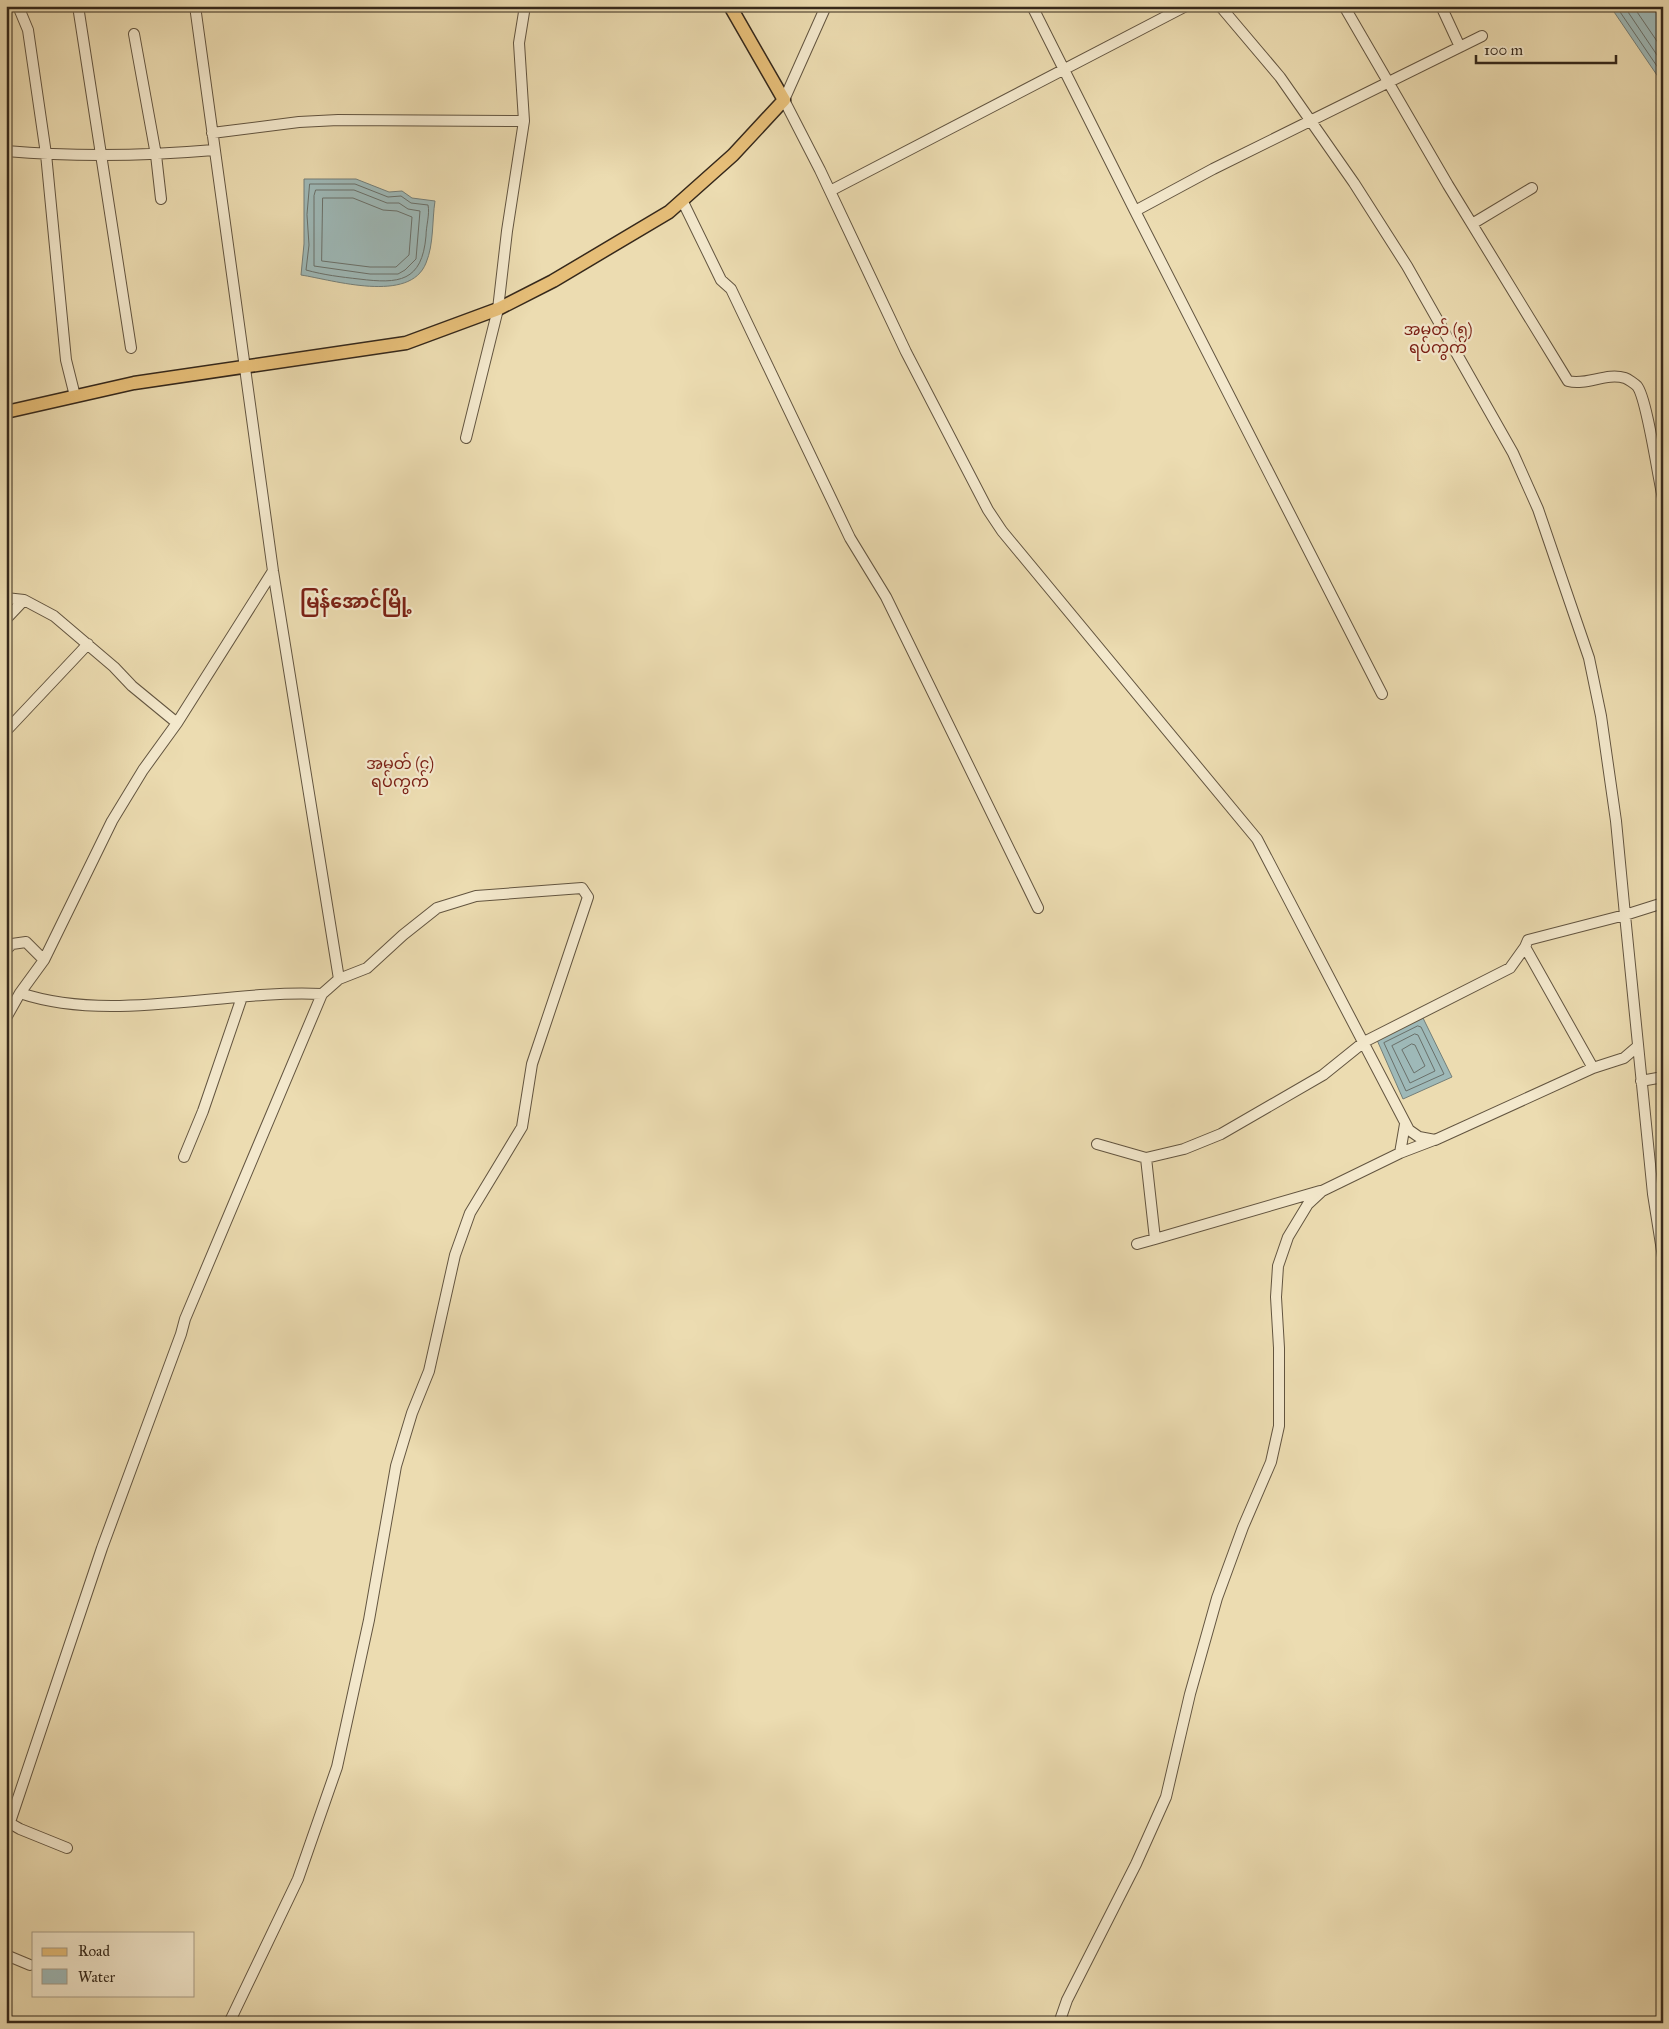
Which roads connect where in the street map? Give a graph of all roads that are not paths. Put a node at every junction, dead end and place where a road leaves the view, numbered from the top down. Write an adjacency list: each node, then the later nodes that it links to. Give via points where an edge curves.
1 (18, 6): 23 (street, via 28,30)
2 (78, 6): 25 (street)
3 (195, 6): 20 (street)
4 (526, 6): 18 (street, via 519,44)
5 (730, 6): 17 (main road)
6 (826, 6): 17 (street)
7 (1032, 6): 15 (street)
8 (1186, 6): 15 (street)
9 (1220, 6): 19 (street)
10 (1344, 6): 16 (street)
11 (1441, 6): 14 (street)
12 (134, 34): 24 (street)
13 (1482, 36): 14 (street)
14 (1460, 47): 16 (street)
15 (1064, 70): 27 (street); 30 (street)
16 (1387, 84): 19 (street); 31 (street)
17 (784, 100): 27 (street); 29 (main road, via 734,155)
18 (524, 121): 20 (street, via 338,120); 32 (street)
19 (1312, 121): 30 (street); 49 (street, via 1402,258 1460,356 1514,453 1538,509 1588,658 1601,716)
20 (212, 133): 21 (street)
21 (214, 150): 24 (street); 34 (street)
22 (6, 151): 23 (street)
23 (46, 154): 25 (street); 35 (street, via 66,360)
24 (156, 155): 25 (street); 28 (street)
25 (102, 156): 33 (street)
26 (1532, 188): 31 (street)
27 (830, 191): 58 (street, via 906,352 988,510 1257,839)
28 (161, 200)
29 (682, 200): 32 (main road, via 669,212 561,276); 48 (street, via 721,280 731,288 850,538 886,597)
30 (1134, 211): 44 (street)
31 (1472, 224): 38 (street, via 1568,380 1579,384 1611,377 1625,378 1637,386 1645,408)
32 (498, 309): 34 (main road, via 406,344); 37 (street)
33 (131, 348)
34 (243, 367): 35 (main road, via 134,383); 39 (street)
35 (75, 396): 36 (main road)
36 (6, 412)
37 (466, 438)
38 (1663, 498)
39 (273, 572): 45 (street); 53 (street)
40 (6, 598): 41 (street)
41 (24, 600): 42 (street); 43 (street, via 54,616)
42 (6, 619)
43 (88, 644): 45 (street); 46 (street)
44 (1382, 694)
45 (177, 723): 52 (street, via 112,821)
46 (6, 731)
47 (1663, 903): 49 (street)
48 (1038, 908)
49 (1625, 915): 50 (street, via 1528,940); 59 (street)
50 (1525, 947): 58 (street, via 1510,968); 60 (street)
51 (6, 950): 52 (street, via 12,944 26,942)
52 (44, 960): 54 (street)
53 (340, 979): 55 (street); 77 (street, via 367,968 437,908 476,896 582,888 588,896 532,1064 522,1126 470,1213 455,1255 429,1371 412,1412 396,1466 369,1620 336,1767 298,1879)
54 (20, 992): 56 (street, via 42,1000 82,1004); 57 (street)
55 (322, 994): 56 (street, via 290,992); 73 (street, via 184,1320)
56 (242, 997): 67 (street)
57 (6, 1018)
58 (1364, 1042): 63 (street); 68 (street, via 1322,1075 1221,1134 1184,1149)
59 (1638, 1046): 60 (street, via 1624,1058); 62 (street)
60 (1593, 1068): 64 (street)
61 (1663, 1077): 62 (street)
62 (1641, 1080): 72 (street)
63 (1405, 1124): 64 (street, via 1419,1137); 66 (street)
64 (1435, 1140): 66 (street)
65 (1097, 1144): 68 (street)
66 (1400, 1153): 69 (street)
67 (184, 1157)
68 (1146, 1158): 70 (street)
69 (1322, 1190): 70 (street); 78 (street, via 1308,1204 1288,1238 1278,1266 1279,1426 1271,1462 1217,1598 1166,1797 1067,2000)
70 (1155, 1239): 71 (street)
71 (1137, 1244)
72 (1663, 1257)
73 (8, 1822): 74 (street)
74 (67, 1848)
75 (6, 1955): 76 (street)
76 (30, 1965)
77 (229, 2023)
78 (1059, 2023)

